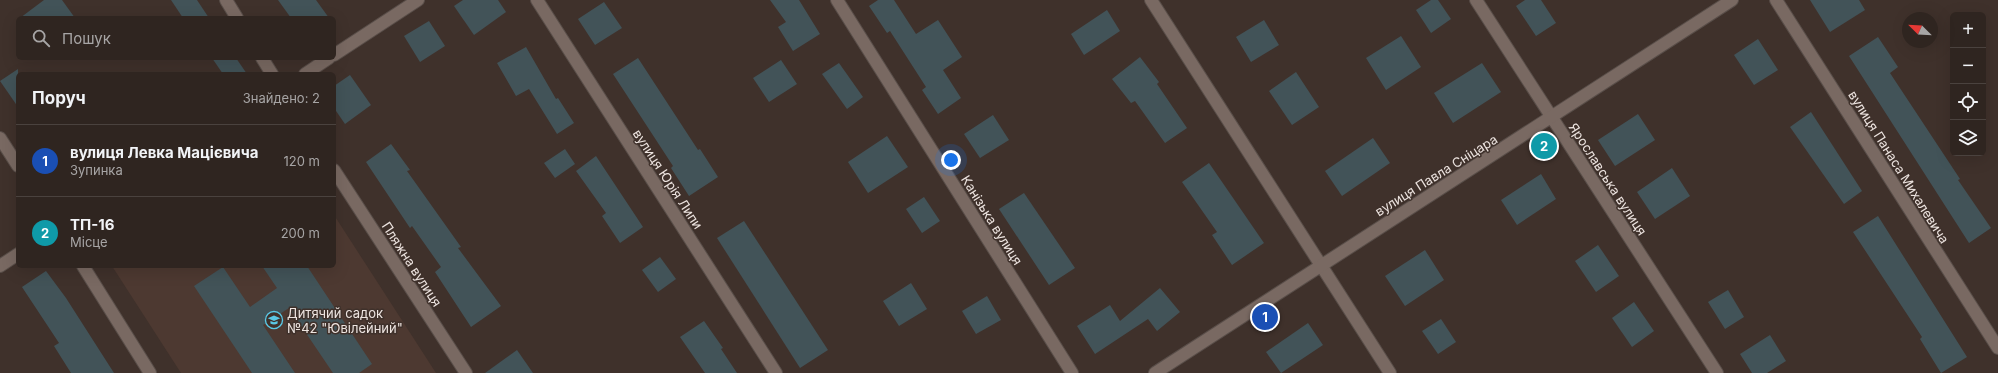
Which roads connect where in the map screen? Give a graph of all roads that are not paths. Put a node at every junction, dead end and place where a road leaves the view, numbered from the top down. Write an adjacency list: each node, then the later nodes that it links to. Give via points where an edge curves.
1 (226, 0): 9 (street)
2 (418, 0): 10 (street)
3 (537, 0): 26 (street, вулиця Юрія Липи)
4 (837, 0): 27 (street, Канізька вулиця)
5 (1151, 0): 20 (street)
6 (1476, 0): 15 (street, Ярославська вулиця)
7 (1732, 0): 15 (street, вулиця Павла Сніцара)
8 (1776, 0): 23 (street, вулиця Панаса Михалевича)
9 (236, 16)
10 (336, 54)
11 (263, 60): 13 (street)
12 (326, 60): 14 (street)
13 (271, 72)
14 (308, 72)
15 (1552, 118): 20 (street, вулиця Павла Сніцара); 30 (street, Ярославська вулиця)
16 (0, 138): 17 (street)
17 (16, 163)
18 (336, 173): 25 (street, Пляжна вулиця)
19 (16, 255): 21 (street)
20 (1320, 265): 28 (street, вулиця Павла Сніцара); 29 (street)
21 (0, 266)
22 (83, 268): 24 (street)
23 (1998, 348)
24 (150, 373)
25 (466, 373)
26 (776, 373)
27 (1072, 373)
28 (1155, 373)
29 (1390, 373)
30 (1717, 373)

